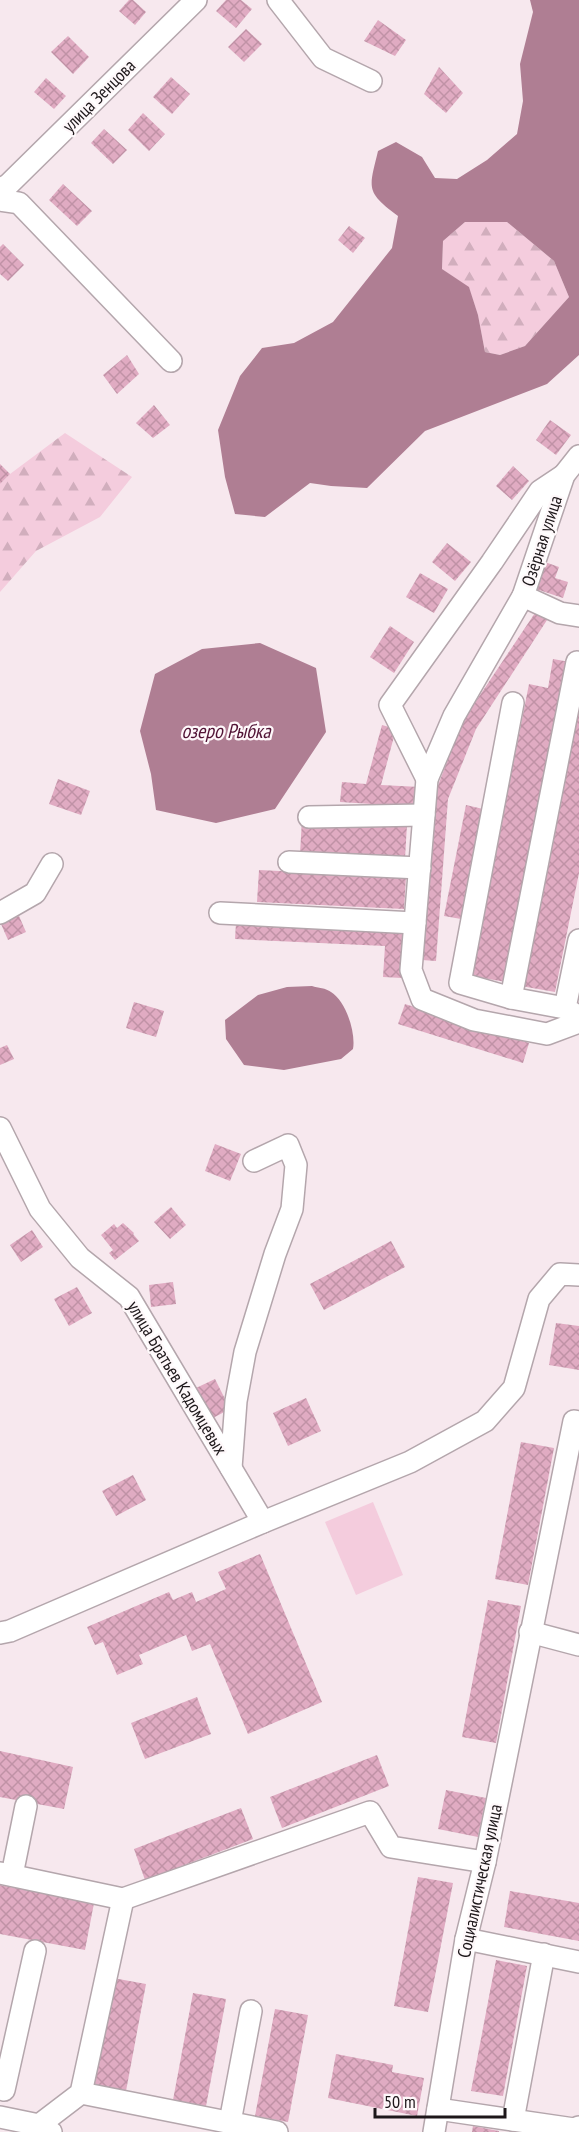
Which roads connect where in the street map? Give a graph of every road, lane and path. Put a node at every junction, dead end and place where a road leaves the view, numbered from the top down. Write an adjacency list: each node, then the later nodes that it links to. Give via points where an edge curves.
1 (196, 0): 4 (street, улица Зенцова)
2 (278, 0): 3 (street, via 323,58)
3 (371, 81)
4 (0, 189)
5 (0, 200): 6 (street, via 19,203)
6 (171, 361)
7 (579, 456): 8 (street, Озёрная улица)
8 (564, 475): 9 (street, Озёрная улица); 13 (street, via 540,491 390,705)
9 (523, 596): 10 (street, via 560,613); 13 (street, Озёрная улица, via 454,716)
10 (579, 616)
11 (577, 663): 23 (street)
12 (513, 703): 23 (street, via 460,983)
13 (427, 779): 14 (street)
14 (424, 815): 15 (street); 18 (street)
15 (309, 817)
16 (289, 862): 18 (street)
17 (52, 864): 19 (street, via 35,893)
18 (420, 868): 21 (street)
19 (0, 913)
20 (220, 914): 21 (street)
21 (415, 923): 24 (street, via 411,970 422,999 474,1020 547,1034)
22 (579, 940): 24 (street)
23 (511, 998): 24 (street)
24 (574, 1016)
25 (0, 1128): 29 (street, улица Братьев Кадомцевых, via 40,1209 80,1258 129,1297)
26 (254, 1161): 29 (street, via 288,1145 296,1165 292,1209 245,1352 236,1401)
27 (579, 1275): 30 (street, via 560,1274 540,1299 514,1388 484,1421 410,1462)
28 (576, 1422): 31 (street)
29 (231, 1468): 30 (street, улица Братьев Кадомцевых)
30 (263, 1522): 32 (street)
31 (530, 1632): 33 (street); 35 (street, Социалистическая улица)
32 (0, 1633)
33 (579, 1645)
34 (26, 1806): 36 (street)
35 (485, 1862): 37 (street, via 391,1847 370,1812); 38 (street, Социалистическая улица)
36 (6, 1874): 37 (street)
37 (123, 1899): 44 (street)
38 (466, 1939): 40 (street); 45 (street, Социалистическая улица)
39 (35, 1951): 43 (street)
40 (544, 1954): 41 (street); 47 (street)
41 (579, 1962)
42 (250, 2011): 48 (street)
43 (2, 2090): 46 (street)
44 (81, 2093): 48 (street); 50 (street)
45 (438, 2109): 47 (street); 52 (street, Социалистическая улица)
46 (3, 2118): 50 (street)
47 (513, 2120): 49 (street)
48 (230, 2122): 51 (street)
49 (579, 2127)
50 (45, 2128)
51 (277, 2132)
52 (434, 2132)

